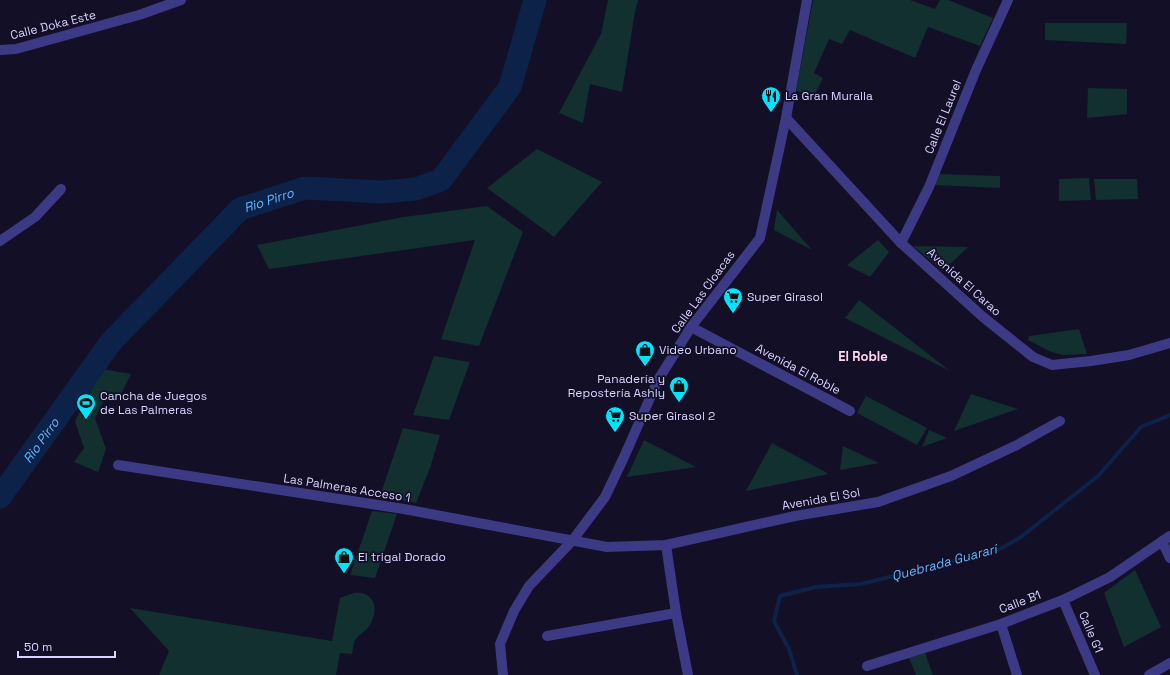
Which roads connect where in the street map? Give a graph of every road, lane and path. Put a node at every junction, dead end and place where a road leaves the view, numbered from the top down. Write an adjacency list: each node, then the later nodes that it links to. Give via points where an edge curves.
1 (181, 0): 4 (street, Calle Doka Este, via 139,16 16,49)
2 (807, 0): 5 (street, Calle Las Cloacas)
3 (1008, 0): 8 (street, Calle El Laurel)
4 (0, 50)
5 (786, 118): 8 (street, Avenida El Carao); 9 (street, Calle Las Cloacas, via 760,238)
6 (61, 189): 7 (street, via 35,217)
7 (0, 241)
8 (901, 243): 10 (street, Avenida El Carao, via 983,317 1033,357 1052,365 1129,355)
9 (691, 327): 11 (street, Avenida El Roble); 15 (street, Calle Las Cloacas, via 658,380 605,498)
10 (1170, 343)
11 (850, 411)
12 (1060, 422): 16 (street, Avenida El Sol, via 951,476 878,502 795,516)
13 (118, 465): 15 (street, Las Palmeras Acceso 1, via 404,510)
14 (1166, 539): 17 (street); 18 (street, Calle B1, via 1110,577)
15 (572, 541): 16 (street, Avenida El Sol, via 607,547); 24 (street, Calle Las Cloacas, via 529,586 514,611 500,644)
16 (666, 545): 19 (street)
17 (1170, 558)
18 (1063, 600): 20 (street, Calle B1); 27 (street, Calle G1)
19 (676, 613): 21 (street); 25 (street)
20 (1001, 624): 23 (street, Calle B1); 26 (street)
21 (547, 636)
22 (1170, 663): 28 (street)
23 (867, 666)
24 (503, 675)
25 (688, 675)
26 (1017, 675)
27 (1095, 675)
28 (1149, 675)

